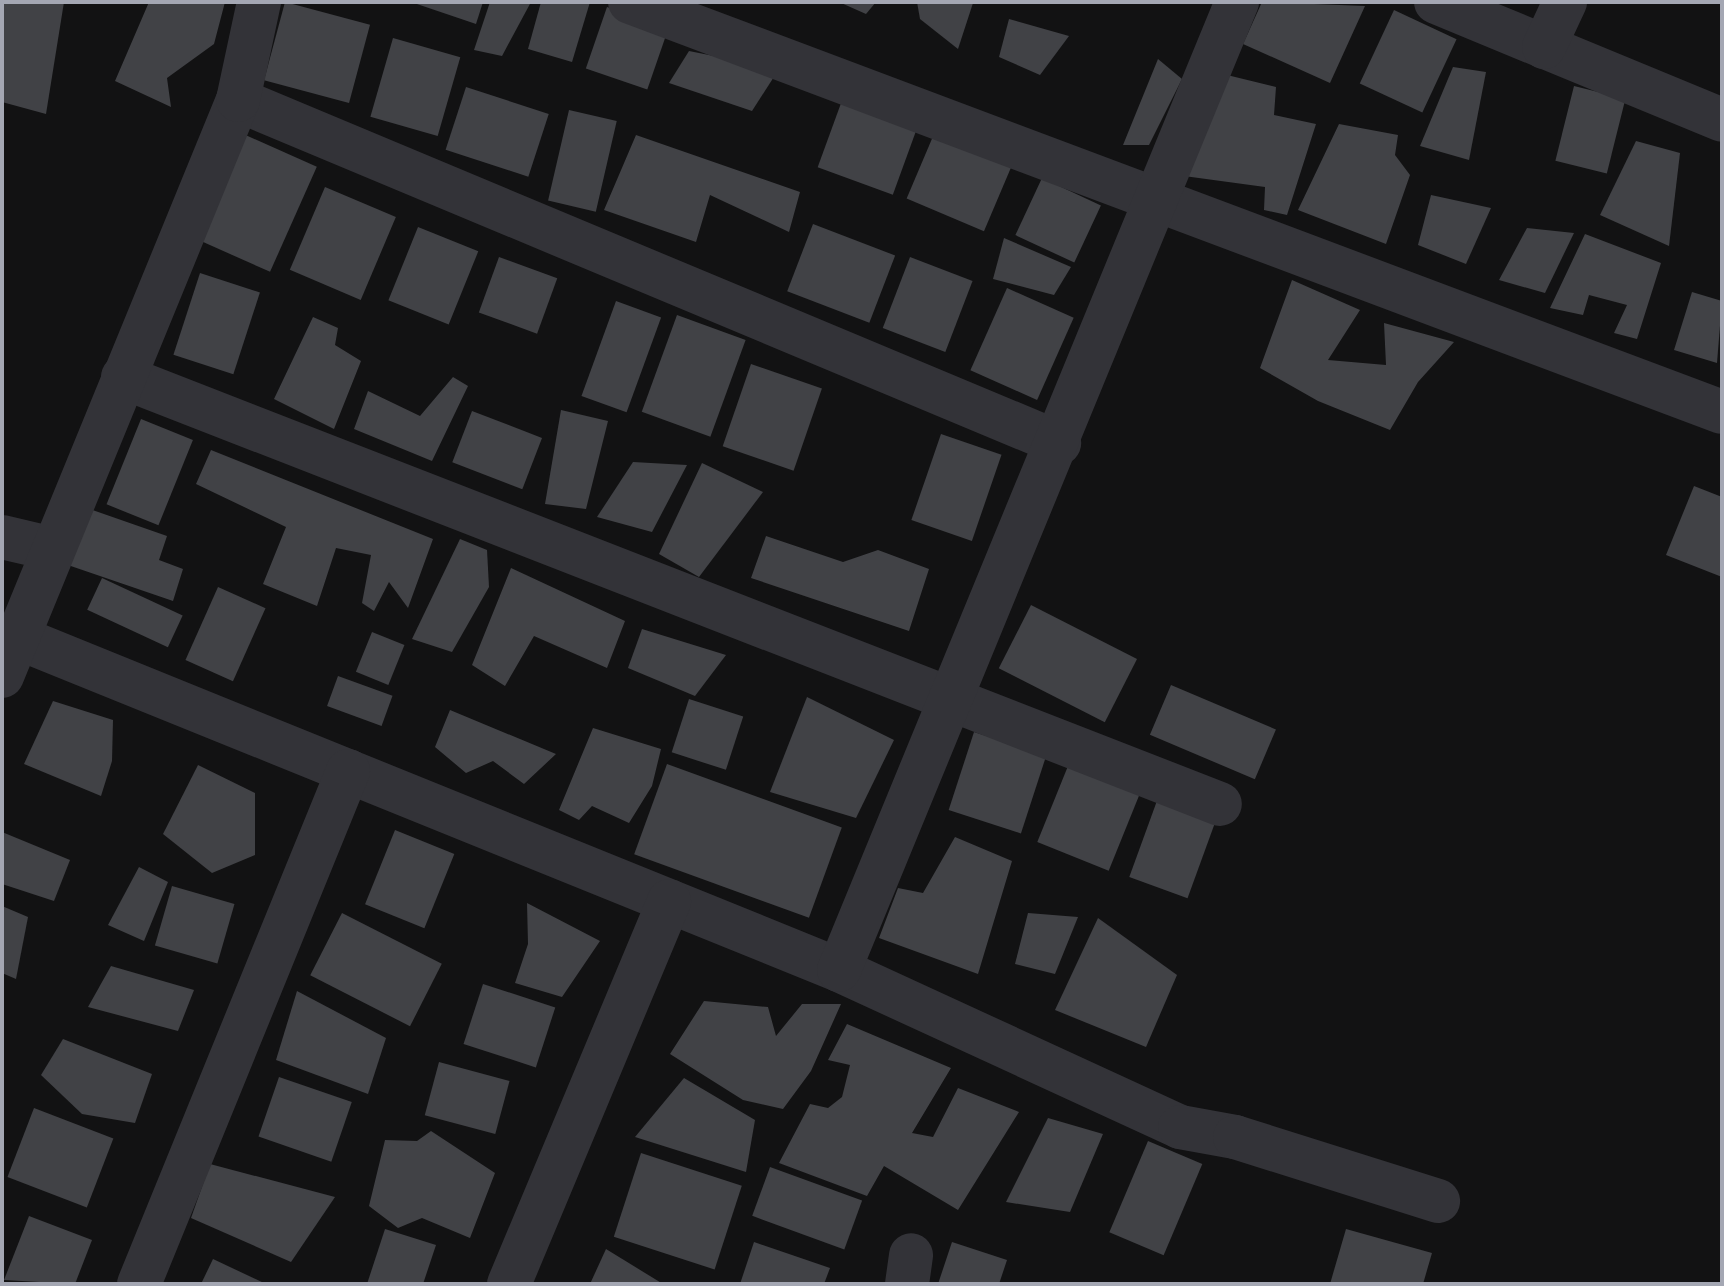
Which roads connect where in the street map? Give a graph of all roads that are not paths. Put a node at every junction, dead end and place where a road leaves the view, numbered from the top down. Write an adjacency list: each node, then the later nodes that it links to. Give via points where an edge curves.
1 (259, 2): 7 (street)
2 (630, 2): 9 (street)
3 (1237, 2): 9 (street)
4 (1436, 2): 6 (street)
5 (1565, 2): 6 (street)
6 (1544, 47): 8 (street)
7 (238, 100): 10 (street); 12 (street)
8 (1722, 120)
9 (1157, 195): 11 (street); 12 (street)
10 (123, 377): 14 (street); 16 (street)
11 (1722, 412)
12 (1059, 443): 16 (street)
13 (2, 537): 14 (street)
14 (53, 549): 15 (street)
15 (10, 657): 17 (street)
16 (946, 701): 18 (street); 20 (street)
17 (348, 771): 19 (street); 22 (street)
18 (1220, 804)
19 (669, 901): 20 (street); 23 (street)
20 (839, 970): 21 (street, via 1180,1127 1235,1137)
21 (1438, 1201)
22 (139, 1284)
23 (509, 1284)

